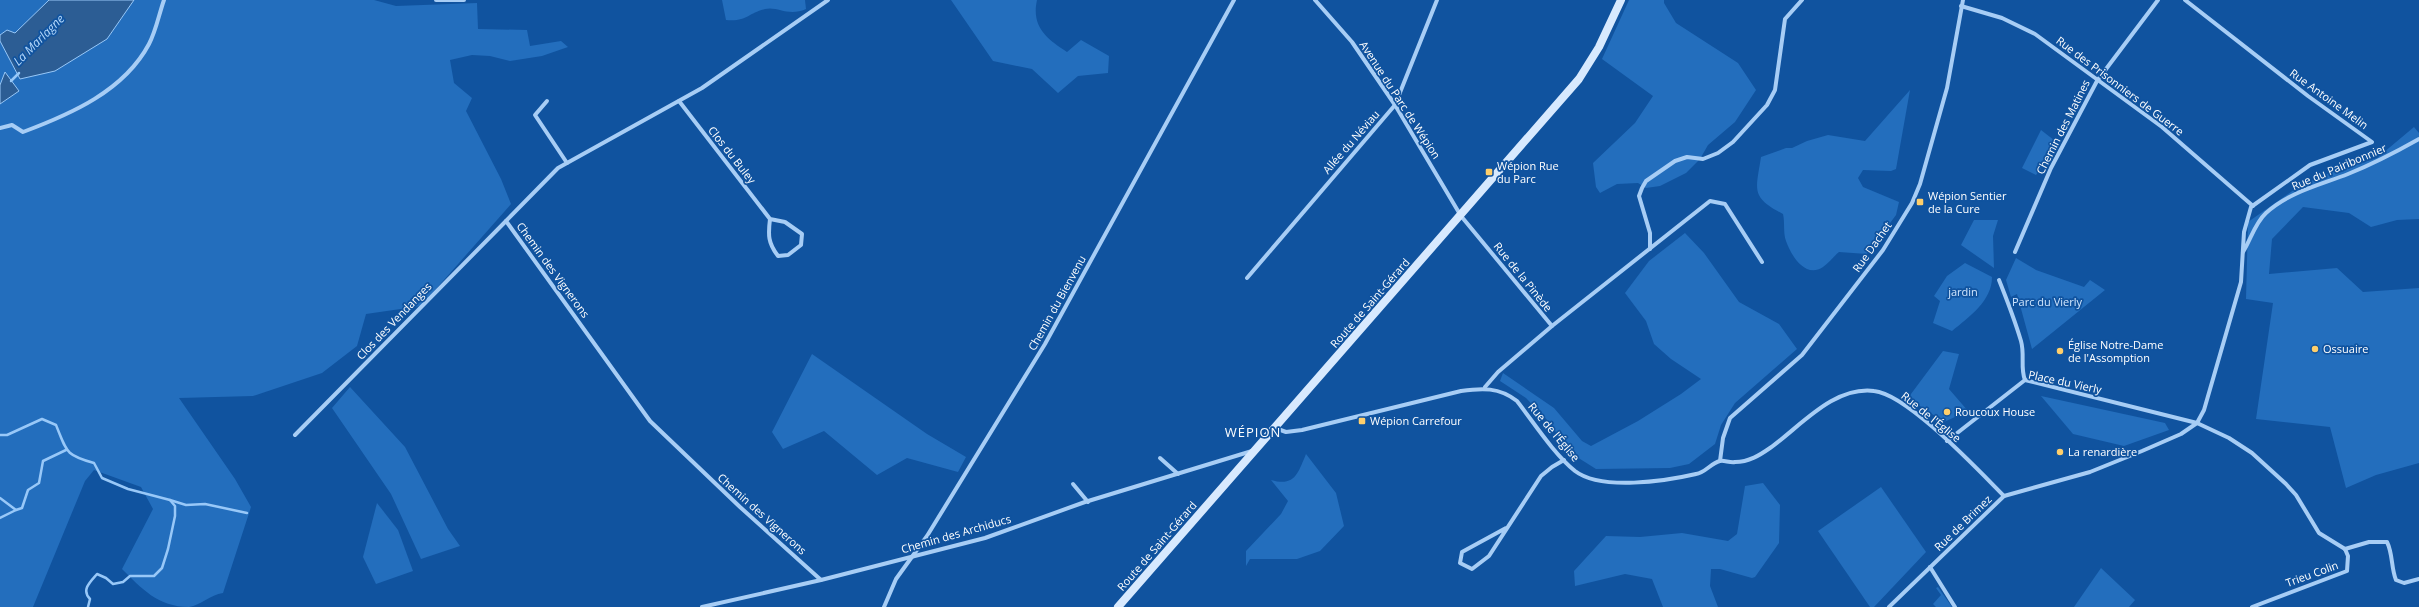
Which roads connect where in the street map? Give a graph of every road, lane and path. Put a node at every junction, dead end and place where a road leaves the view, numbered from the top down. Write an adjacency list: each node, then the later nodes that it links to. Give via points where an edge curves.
1 (164, 0): 18 (street, via 150,43 133,69 101,95 51,122 23,132 12,125)
2 (436, 0): 3 (street)
3 (464, 0)
4 (828, 0): 16 (street, Chemin des Vignerons, via 702,88)
5 (1234, 0): 48 (street, Chemin du Bienvenu, via 1045,344)
6 (1315, 0): 17 (street, Avenue du Parc de Wépion, via 1352,42)
7 (1437, 0): 17 (street, Allée du Néviau)
8 (1621, 0): 22 (main road, Route de Saint-Gérard, via 1599,47 1579,79)
9 (1802, 0): 25 (street, via 1785,19 1775,90 1768,106 1733,142 1718,153 1703,159 1687,156 1675,161 1657,172 1642,188 1639,196 1650,234)
10 (1963, 0): 13 (street, Rue Dachet)
11 (2158, 0): 14 (street, Chemin des Matines)
12 (2185, 0): 21 (street, Rue Antoine Melin, via 2308,96 2372,142 2310,165)
13 (1961, 6): 14 (street, Rue des Prisonniers de Guerre, via 2002,18 2035,34); 41 (street, Rue Dachet, via 1947,88 1920,184 1912,202 1883,250 1802,355 1730,418 1723,438)
14 (2097, 81): 21 (street, Rue des Prisonniers de Guerre, via 2162,127); 26 (street, Chemin des Matines, via 2051,168)
15 (547, 101): 20 (street, via 535,115)
16 (679, 101): 20 (street, Chemin des Vignerons); 23 (street, Clos du Buley)
17 (1395, 105): 22 (street, Avenue du Parc de Wépion); 29 (street, Allée du Néviau)
18 (0, 128)
19 (2419, 139): 27 (street, Rue du Pairibonnier, via 2379,160 2300,192 2265,213)
20 (567, 164): 24 (street, Chemin des Vignerons, via 558,168)
21 (2252, 207): 27 (street, Rue du Pairibonnier, via 2244,232)
22 (1461, 216): 31 (street, Rue de la Pinède); 35 (main road, Route de Saint-Gérard)
23 (770, 219): 23 (street, via 785,222 802,234 801,245 788,255 778,256 771,247 768,235)
24 (506, 221): 36 (street, Clos des Vendanges); 51 (street, Chemin des Vignerons, via 650,421)
25 (1650, 249): 28 (street, Rue de la Pinède, via 1710,201 1725,204); 31 (street, Rue de la Pinède)
26 (2015, 252)
27 (2242, 254): 34 (street, Rue du Pairibonnier, via 2241,282 2204,410)
28 (1762, 262)
29 (1247, 278)
30 (2000, 280): 32 (street, via 2021,342 2024,359 2022,373)
31 (1552, 326): 33 (street, via 1498,372)
32 (2025, 380): 34 (street, Place du Vierly); 37 (street, Place du Vierly)
33 (1485, 387): 35 (street, Rue de l'Église, via 1302,430 1286,432); 40 (street, Rue de l'Église, via 1510,396 1517,402)
34 (2197, 422): 44 (street, Rue de Brimez, via 2181,434 2098,469); 47 (street, Place du Vierly, via 2252,453 2296,495 2319,534)
35 (1275, 428): 38 (main road, Route de Saint-Gérard)
36 (295, 435)
37 (1947, 441): 41 (street, Rue de l'Église, via 1901,402 1874,390 1854,392 1821,407 1755,459 1736,463); 44 (street, Rue de l'Église)
38 (1256, 450): 42 (street, Chemin des Archiducs); 54 (main road, Route de Saint-Gérard)
39 (1160, 458): 42 (street)
40 (1564, 460): 41 (street, Rue de l'Église, via 1586,477 1618,482 1670,479 1699,474); 46 (street, via 1541,476)
41 (1720, 461)
42 (1178, 474): 45 (street, Chemin des Archiducs)
43 (1073, 484): 45 (street)
44 (2004, 496): 49 (street, Rue de Brimez)
45 (1088, 502): 48 (street, Chemin des Archiducs, via 985,538)
46 (1506, 528): 46 (street, via 1489,556 1472,569 1460,563 1462,552)
47 (2345, 549): 50 (street, Trieu Colin, via 2370,542 2387,542 2391,549 2392,571 2396,580 2404,583); 57 (street, Trieu Colin, via 2348,556 2347,571)
48 (913, 556): 51 (street, Chemin des Archiducs); 53 (street, Chemin du Bienvenu, via 896,579)
49 (1930, 567): 55 (street, Rue de Brimez); 56 (street)
50 (2419, 579)
51 (821, 580): 52 (street, Chemin des Archiducs)
52 (702, 607)
53 (884, 607)
54 (1118, 607)
55 (1889, 607)
56 (1955, 607)
57 (2252, 607)

